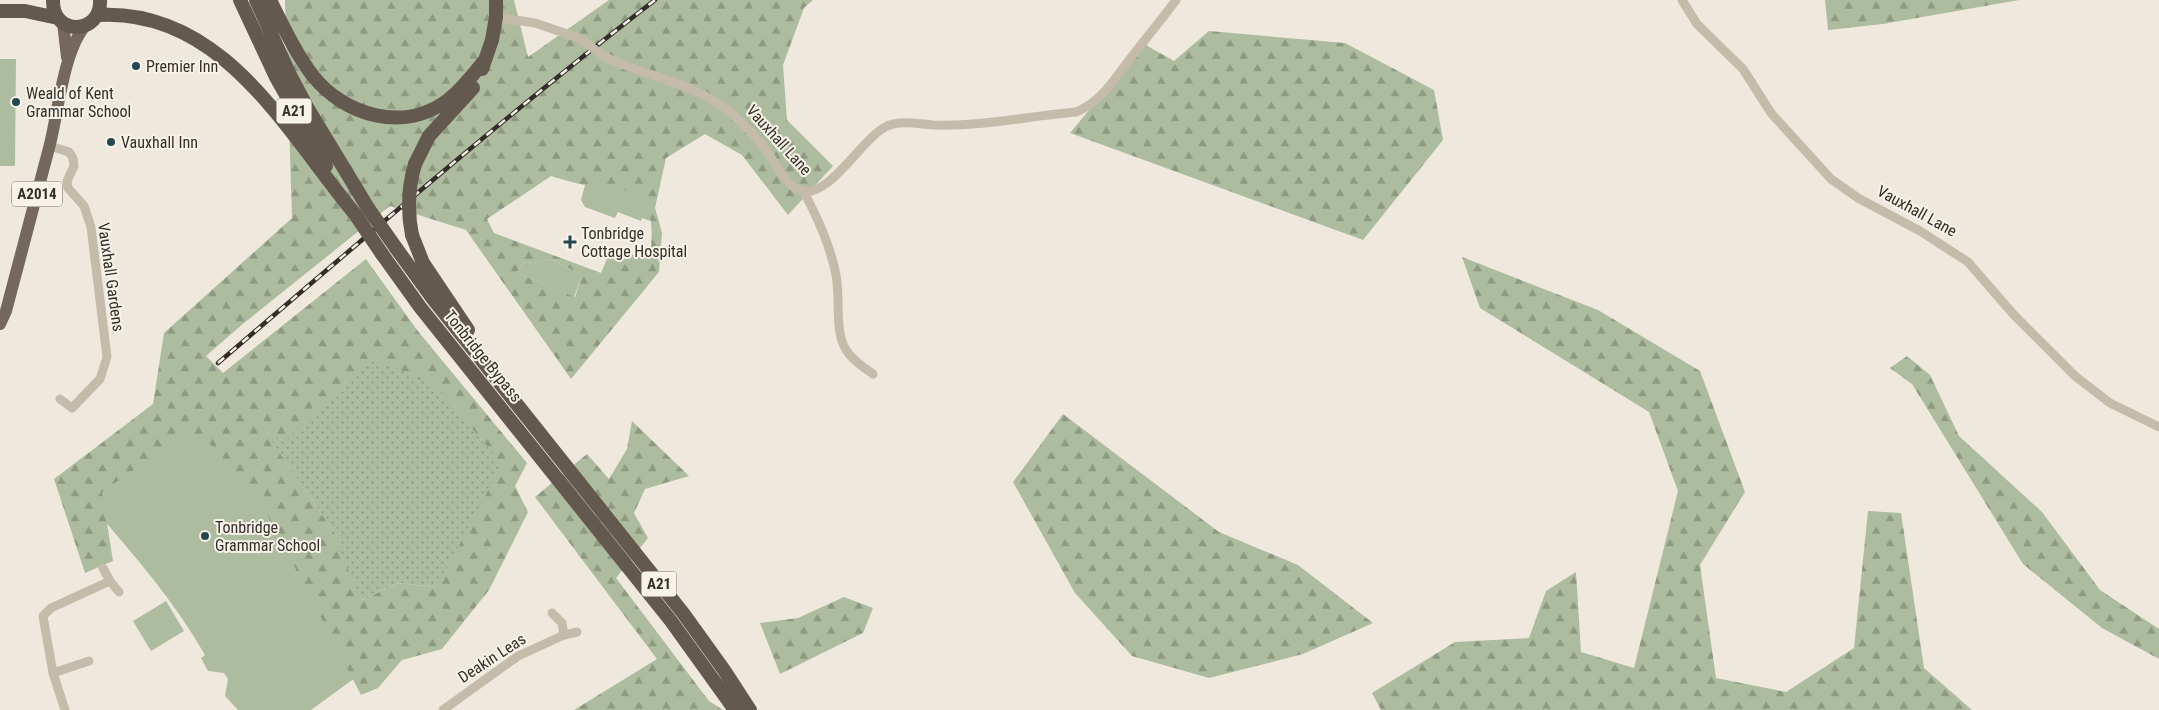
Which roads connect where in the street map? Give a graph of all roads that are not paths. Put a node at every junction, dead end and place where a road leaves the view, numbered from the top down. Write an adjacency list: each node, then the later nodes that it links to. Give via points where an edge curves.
1 (45, 0): 11 (highway)
2 (53, 0): 13 (highway, via 54,13)
3 (240, 0): 19 (highway, Tonbridge Bypass / A21, via 296,115)
4 (256, 0): 19 (highway, Tonbridge Bypass / A21)
5 (270, 0): 15 (highway, via 291,42 314,77 339,100 365,114 394,118 422,114 458,92)
6 (496, 0): 12 (highway)
7 (1176, 0): 18 (street, Vauxhall Lane, via 1121,73 1084,109 980,124 893,124 876,134 826,184)
8 (1682, 0): 23 (street, Vauxhall Lane, via 1697,24 1743,69 1771,114 1831,179 1968,262 2014,315 2075,376 2110,403)
9 (100, 4): 14 (highway); 19 (highway, via 127,16 170,26 217,53 270,105)
10 (0, 11): 11 (highway)
11 (25, 11): 13 (highway)
12 (496, 17): 15 (highway); 18 (street, Vauxhall Lane, bridge, via 535,23 579,38 605,57 702,93 753,134 789,183)
13 (60, 21): 14 (highway, via 74,27); 16 (main road, A2014)
14 (86, 25): 16 (main road, A2014, via 76,38)
15 (484, 61): 24 (highway, bridge, via 474,86 429,136 414,164 408,209 412,235 423,264)
16 (67, 62): 17 (main road, A2014)
17 (50, 146): 20 (main road, A2014); 22 (street, Vauxhall Gardens, via 69,152 73,158 68,188 84,206 91,227 107,357 100,379 78,404 72,408)
18 (804, 192): 21 (street, via 820,222 836,277 844,346 849,355)
19 (360, 213): 24 (highway, Tonbridge Bypass / A21, bridge, via 396,248 432,299); 35 (highway, Tonbridge Bypass / A21, bridge, via 382,254 420,306 676,627)
20 (0, 324)
21 (873, 374)
22 (60, 399)
23 (2159, 427)
24 (550, 448): 36 (highway, Tonbridge Bypass / A21, via 704,641)
25 (103, 568): 26 (street)
26 (110, 581): 27 (street); 32 (street, via 52,608 43,616)
27 (119, 592)
28 (552, 613): 30 (street, via 562,623)
29 (577, 632): 30 (street, Deakin Leas)
30 (564, 635): 34 (street, Deakin Leas, via 518,656)
31 (89, 662): 32 (street)
32 (53, 673): 33 (street)
33 (65, 710)
34 (443, 710)
35 (735, 710)
36 (750, 710)

